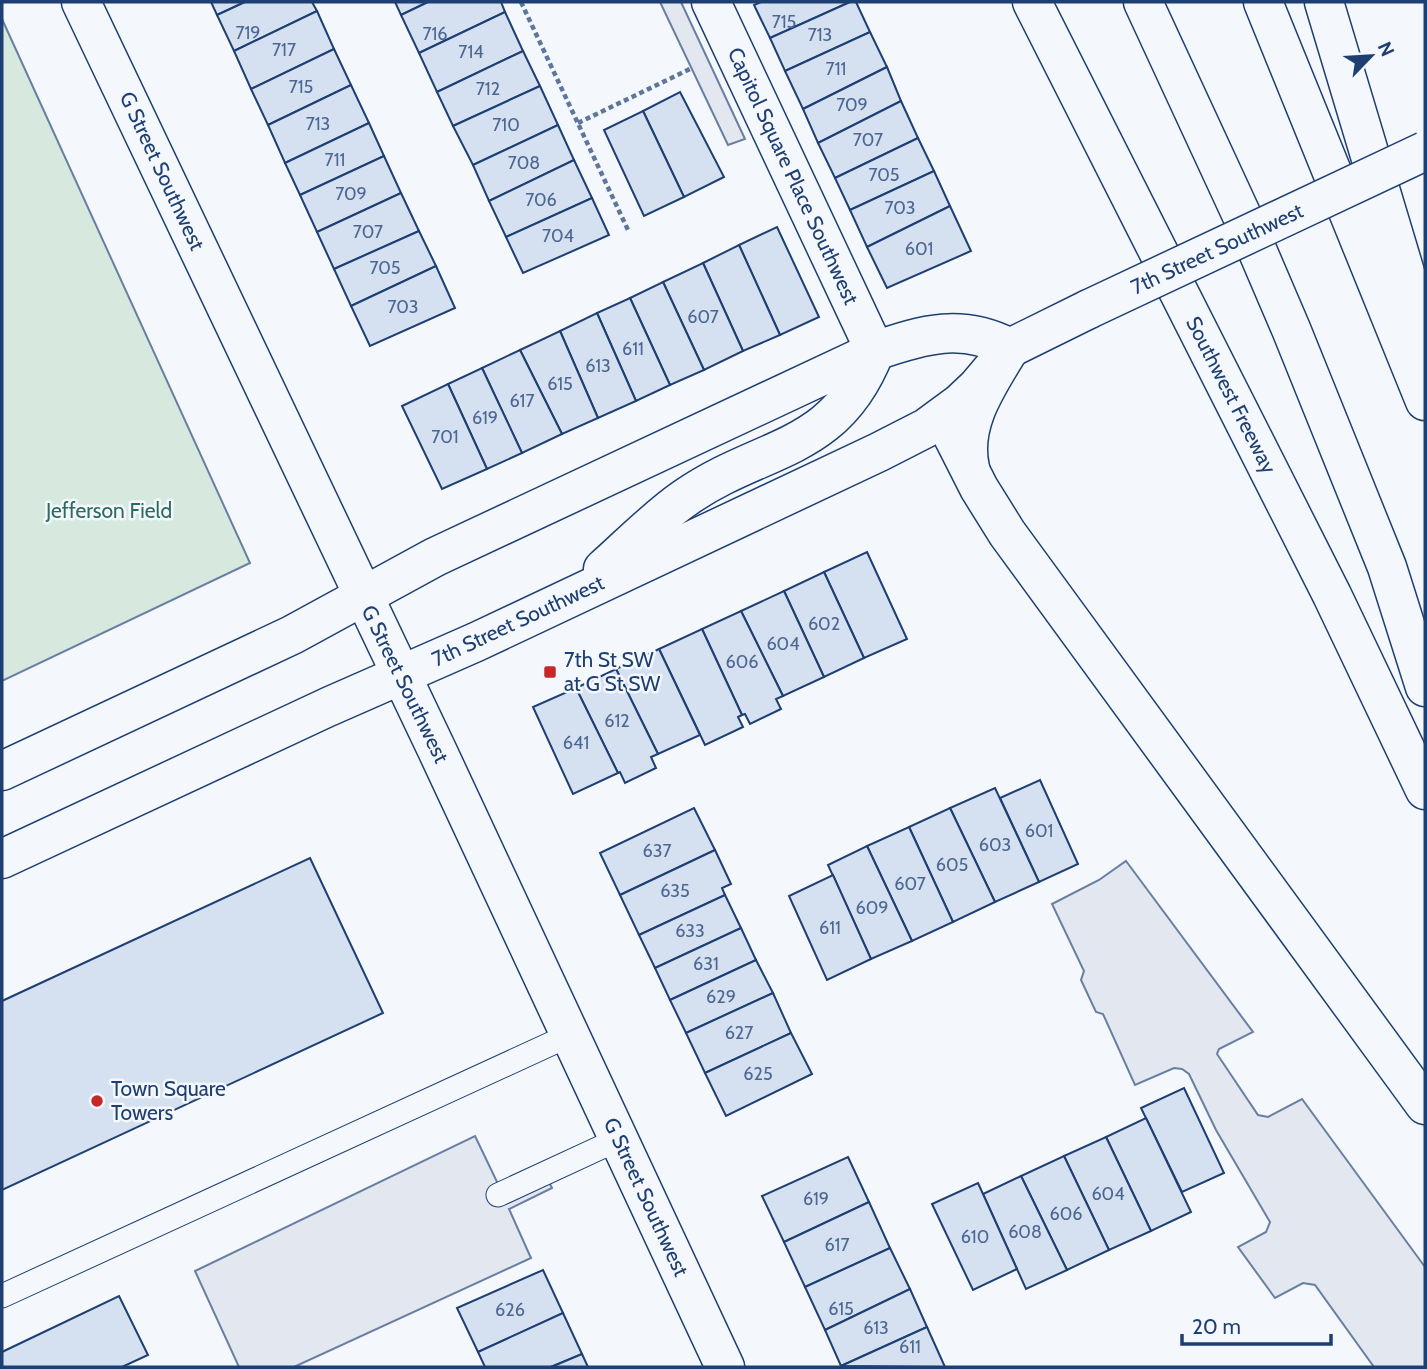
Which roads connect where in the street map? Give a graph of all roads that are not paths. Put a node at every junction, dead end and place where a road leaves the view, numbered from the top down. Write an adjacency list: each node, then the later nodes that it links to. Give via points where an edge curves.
1 (82, 2): 15 (main road, G Street Southwest)
2 (711, 2): 10 (main road, Capitol Square Place Southwest)
3 (1032, 2): 19 (main road, Southwest Freeway, via 1332,595)
4 (1143, 2): 17 (main road, via 1291,330 1387,567)
5 (1263, 2): 11 (main road)
6 (1324, 2): 8 (main road)
7 (1425, 151): 9 (main road, 7th Street Southwest, bridge)
8 (1425, 339)
9 (1010, 348): 10 (main road, via 983,336 951,332); 12 (main road, 7th Street Southwest); 13 (main road, via 982,395 970,428)
10 (875, 351): 14 (main road, via 863,381 822,426 685,498); 15 (main road, via 435,557)
11 (1425, 401)
12 (943, 417): 13 (main road); 14 (main road, 7th Street Southwest, via 835,474)
13 (971, 473): 22 (main road, via 1007,533)
14 (573, 596): 16 (main road, 7th Street Southwest)
15 (364, 598): 16 (main road, G Street Southwest); 18 (main road)
16 (400, 675): 20 (main road, 7th Street Southwest); 21 (main road, G Street Southwest)
17 (1425, 687)
18 (2, 771)
19 (1425, 790)
20 (2, 859)
21 (570, 1035): 23 (main road, G Street Southwest); 25 (lane)
22 (1425, 1105)
23 (619, 1139): 24 (lane); 26 (main road, G Street Southwest)
24 (498, 1195)
25 (2, 1296)
26 (724, 1367)

